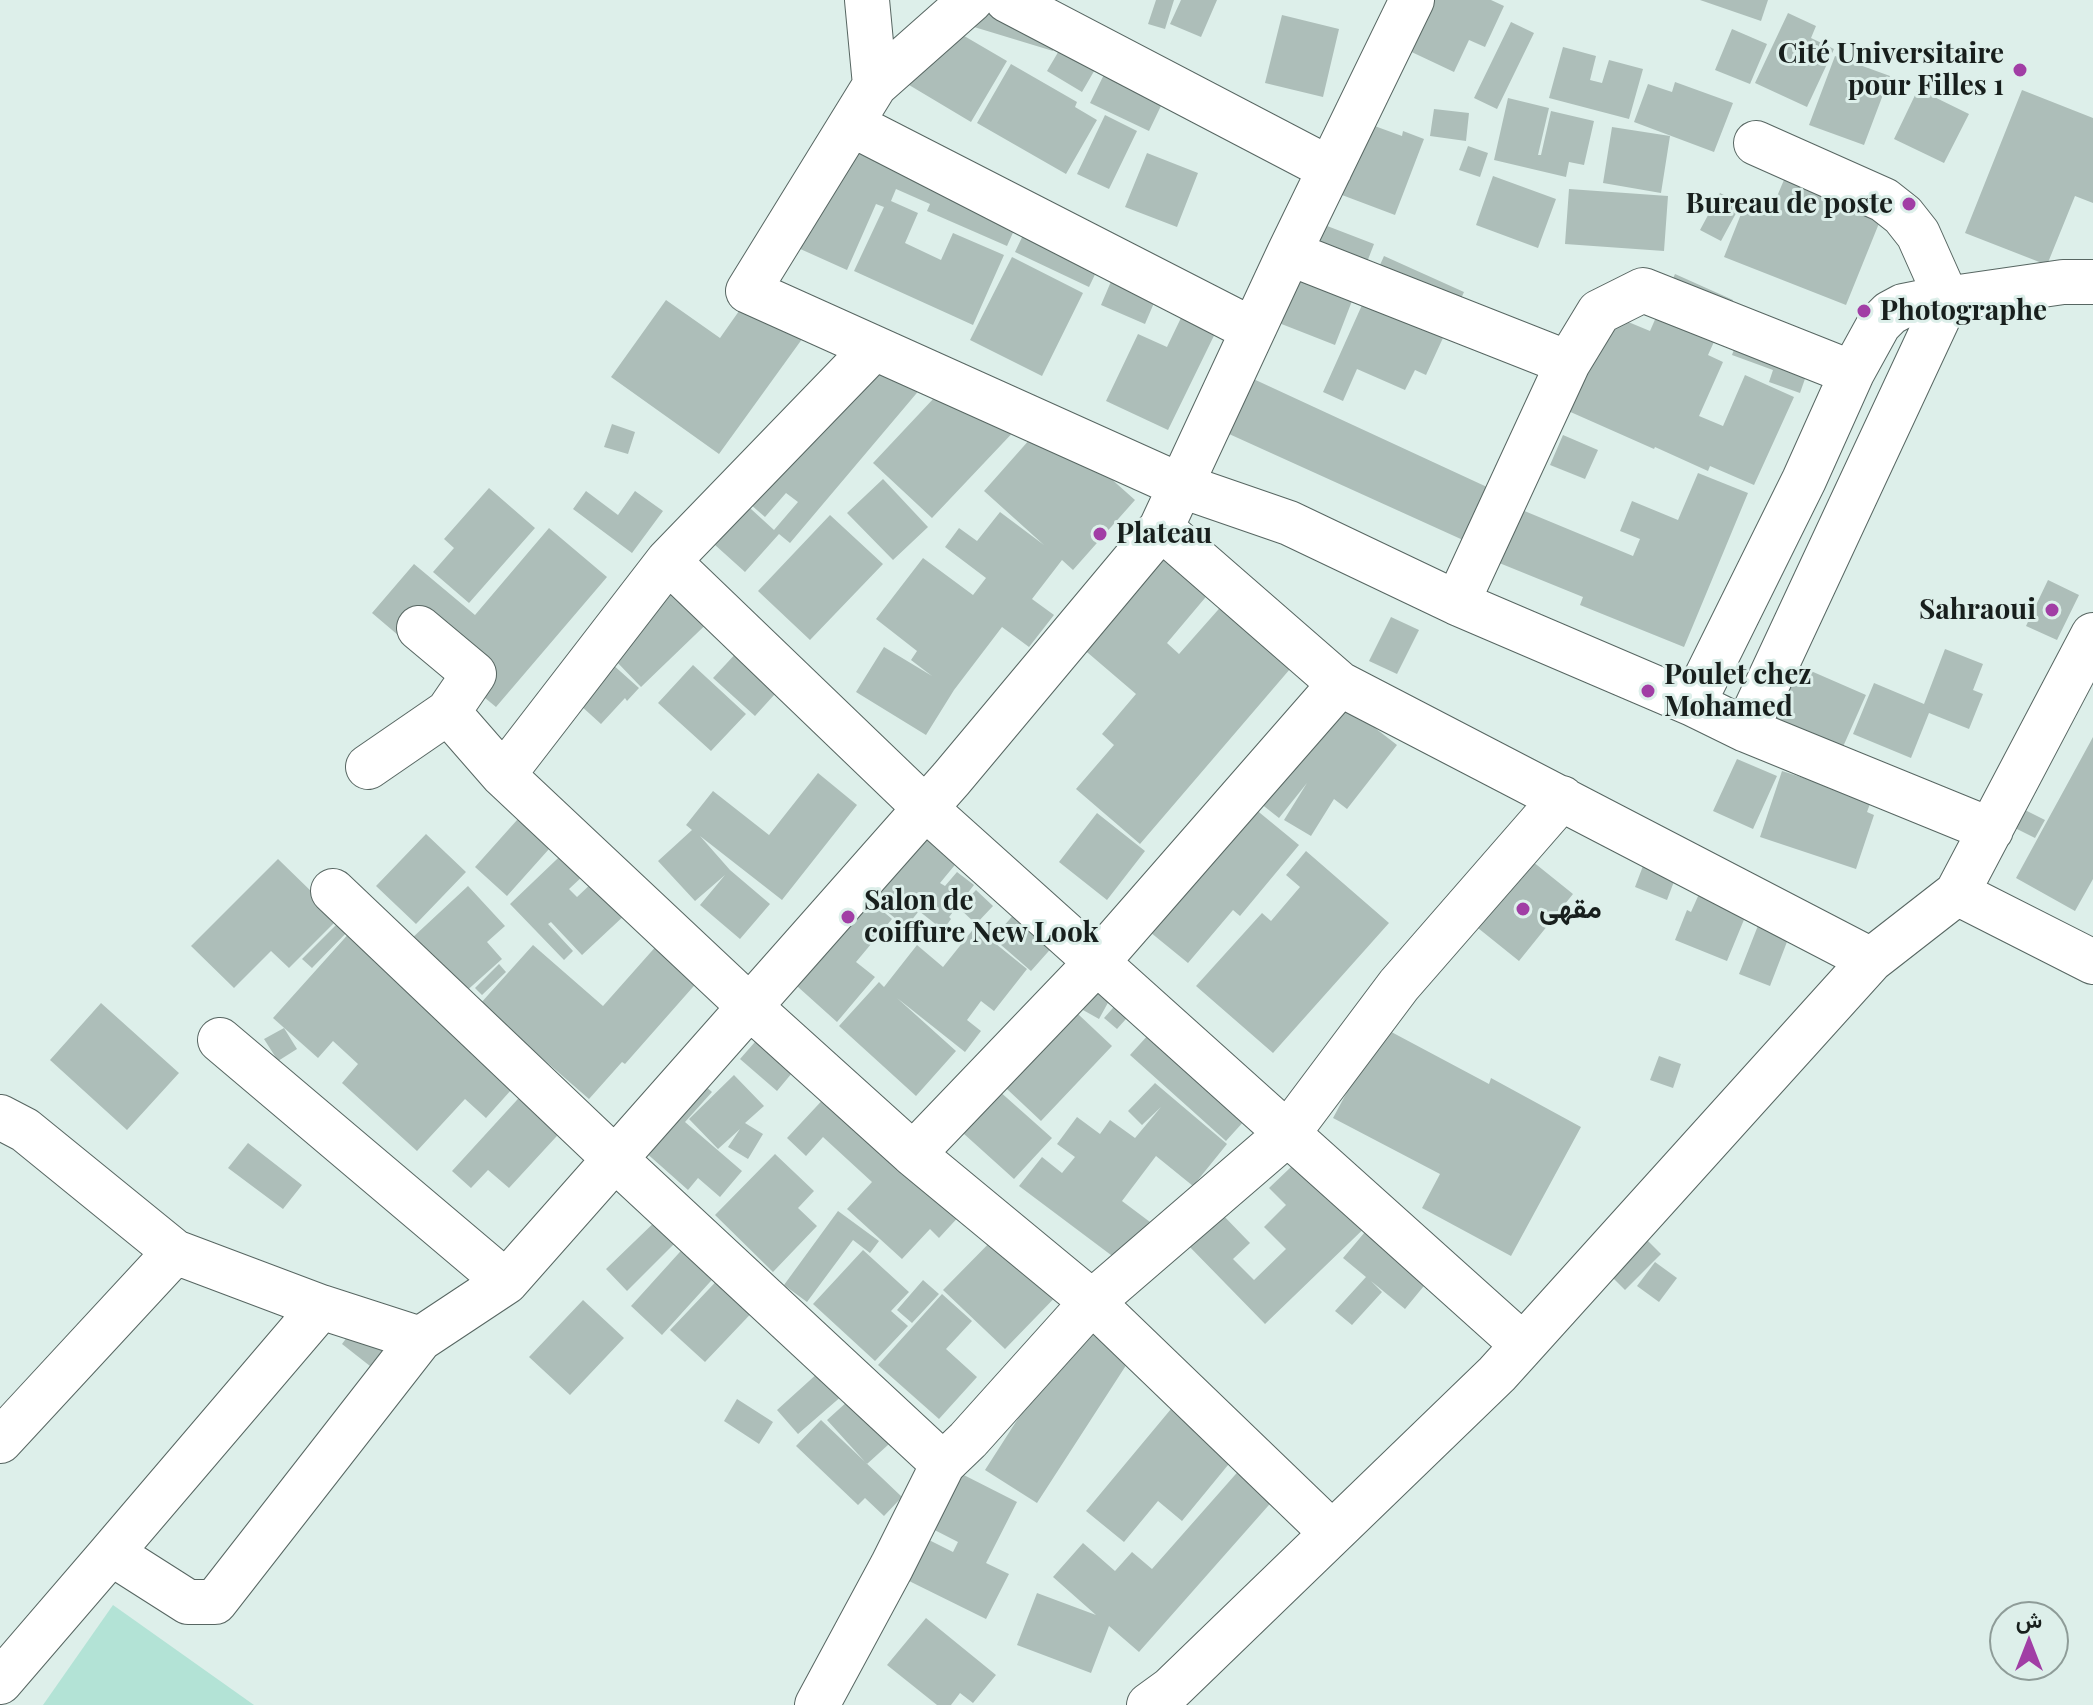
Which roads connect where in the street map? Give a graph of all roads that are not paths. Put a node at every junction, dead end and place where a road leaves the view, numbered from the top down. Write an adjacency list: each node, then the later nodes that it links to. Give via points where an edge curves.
1 (867, 0): 5 (street)
2 (1007, 0): 8 (street)
3 (1412, 0): 8 (street)
4 (963, 3): 5 (street)
5 (875, 85): 6 (street)
6 (851, 124): 12 (street); 13 (street, via 748,291)
7 (1756, 143): 11 (street, via 1884,200 1903,215 1918,234)
8 (1330, 169): 9 (street)
9 (1289, 253): 12 (street); 14 (street)
10 (2093, 282): 11 (street)
11 (1947, 299): 15 (street, via 1890,313); 25 (street)
12 (1253, 330): 16 (street)
13 (874, 348): 16 (street); 18 (street)
14 (1568, 363): 15 (street, via 1599,312 1643,290); 19 (street)
15 (1852, 373): 23 (street)
16 (1179, 485): 17 (street); 19 (street, via 1289,523)
17 (1161, 528): 22 (street); 29 (street)
18 (668, 561): 27 (street); 29 (street)
19 (1457, 603): 23 (street)
20 (419, 628): 24 (street, via 474,674)
21 (2093, 635): 30 (street)
22 (1340, 684): 28 (street); 34 (street)
23 (1693, 704): 25 (street)
24 (448, 712): 26 (street); 27 (street)
25 (1746, 730): 30 (street)
26 (368, 767)
27 (503, 775): 36 (street)
28 (1562, 798): 33 (street); 39 (street, via 1399,985)
29 (925, 808): 34 (street); 36 (street)
30 (1991, 830): 32 (street)
31 (333, 891): 41 (street)
32 (1957, 893): 33 (street); 35 (street)
33 (1871, 960): 47 (street)
34 (1097, 962): 39 (street); 40 (street)
35 (2093, 962)
36 (750, 1007): 40 (street); 41 (street)
37 (220, 1040): 43 (street)
38 (0, 1117): 42 (street, via 25,1130)
39 (1288, 1133): 44 (street); 47 (street)
40 (913, 1154): 44 (street)
41 (616, 1160): 43 (street); 49 (street)
42 (175, 1252): 45 (street); 48 (street)
43 (506, 1282): 46 (street)
44 (1092, 1302): 49 (street); 50 (street)
45 (321, 1307): 46 (street); 51 (street)
46 (420, 1339): 51 (street, via 215,1602 188,1602)
47 (1523, 1345): 50 (street)
48 (0, 1441)
49 (943, 1464): 53 (street)
50 (1332, 1533): 54 (street)
51 (111, 1553): 52 (street)
52 (0, 1682)
53 (817, 1705)
54 (1149, 1705)

